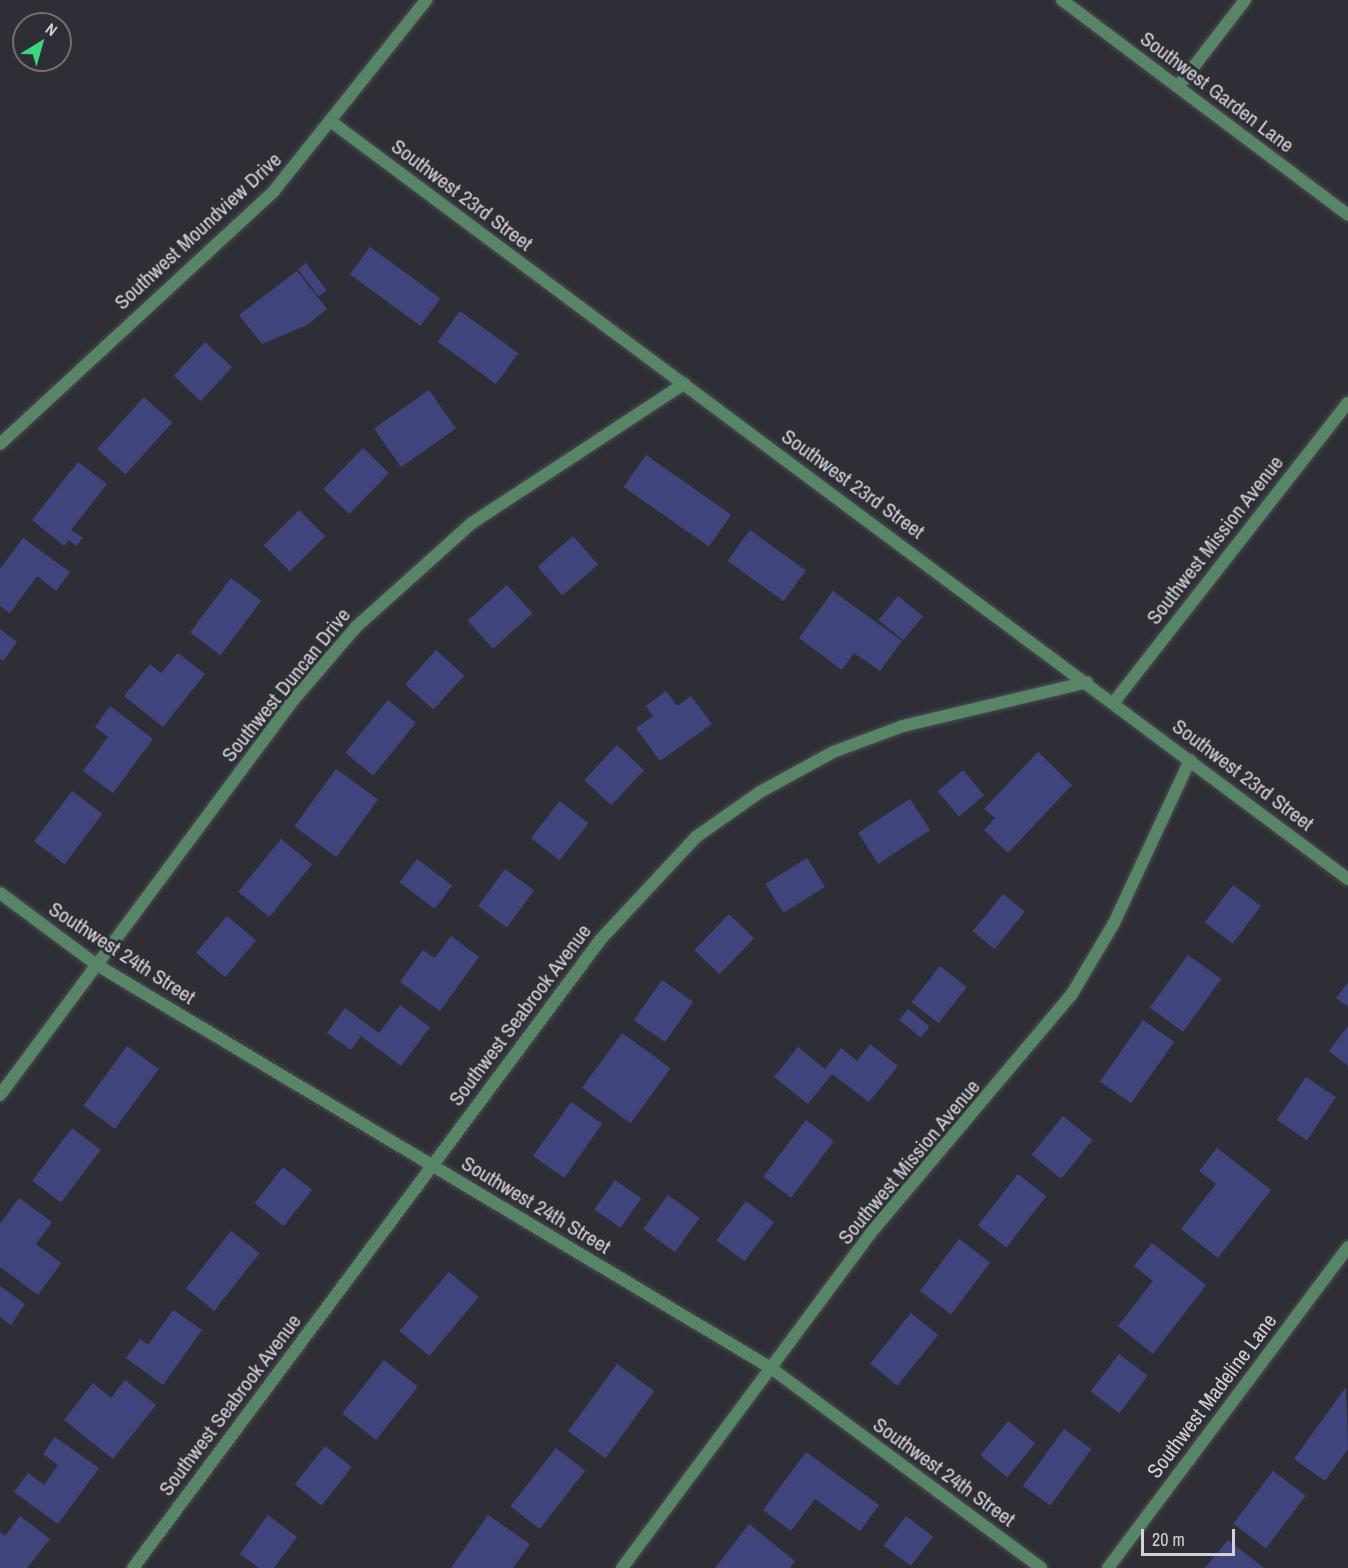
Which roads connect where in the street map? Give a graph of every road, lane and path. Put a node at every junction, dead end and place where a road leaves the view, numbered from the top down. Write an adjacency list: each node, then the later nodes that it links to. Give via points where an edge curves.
1 (426, 0): 5 (street, Southwest Moundview Drive)
2 (1062, 0): 4 (street, Southwest Garden Lane)
3 (1245, 0): 4 (street)
4 (1178, 87): 6 (street, Southwest Garden Lane)
5 (333, 123): 7 (street, Southwest 23rd Street); 9 (street, Southwest Moundview Drive, via 273,192)
6 (1348, 215)
7 (684, 384): 10 (street, Southwest 23rd Street); 15 (street, Southwest Duncan Drive, via 471,523 356,627 290,704)
8 (1348, 402): 11 (street, Southwest Mission Avenue)
9 (0, 444)
10 (1088, 682): 11 (street, Southwest 23rd Street); 17 (street, Southwest Seabrook Avenue, via 903,726 806,765 725,815 645,885)
11 (1114, 702): 12 (street, Southwest 23rd Street)
12 (1190, 760): 13 (street, Southwest 23rd Street); 19 (street, Southwest Mission Avenue, via 1114,924 1072,994 874,1229)
13 (1348, 879)
14 (0, 893): 15 (street, Southwest 24th Street)
15 (97, 965): 16 (street, Southwest Duncan Drive); 17 (street, Southwest 24th Street)
16 (0, 1095)
17 (433, 1166): 19 (street, Southwest 24th Street); 20 (street, Southwest Seabrook Avenue)
18 (1348, 1247): 23 (street, Southwest Madeline Lane)
19 (771, 1368): 21 (street, Southwest Mission Avenue); 22 (street, Southwest 24th Street)
20 (133, 1568)
21 (622, 1568)
22 (1041, 1568)
23 (1108, 1568)

